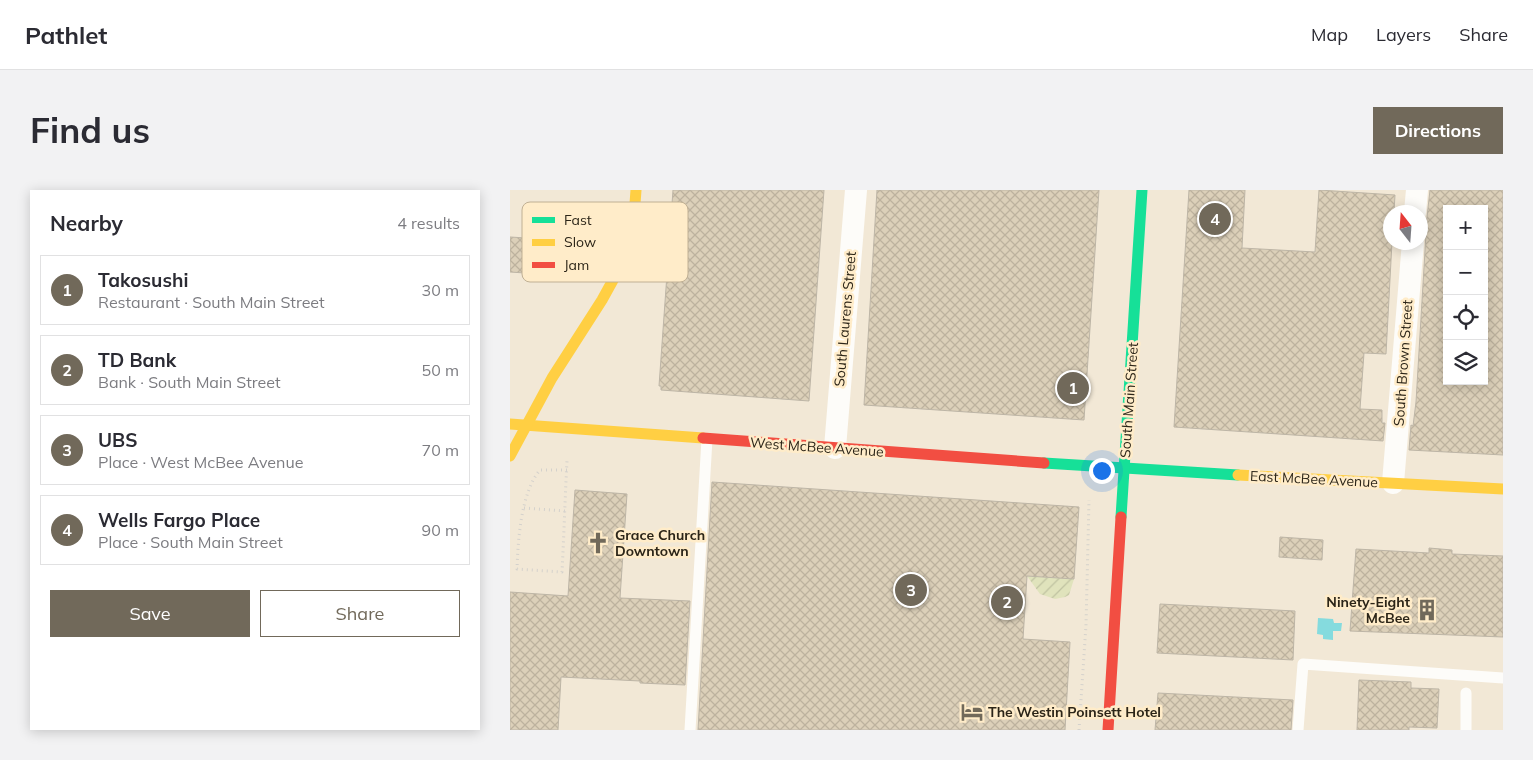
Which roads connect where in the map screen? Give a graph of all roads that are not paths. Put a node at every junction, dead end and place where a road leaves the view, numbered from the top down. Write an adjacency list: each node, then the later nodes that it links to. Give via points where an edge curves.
1 (856, 190): 10 (street, South Laurens Street)
2 (1142, 190): 12 (street, South Main Street)
3 (1417, 190): 4 (street)
4 (1416, 205)
5 (1412, 250): 13 (street, South Brown Street)
6 (612, 282): 8 (street)
7 (510, 424): 8 (street, West McBee Avenue)
8 (526, 426): 9 (street, West McBee Avenue); 11 (street)
9 (707, 439): 10 (street, West McBee Avenue); 17 (lane)
10 (835, 448): 12 (street, West McBee Avenue)
11 (510, 456)
12 (1125, 469): 13 (street, East McBee Avenue); 18 (street, South Main Street)
13 (1393, 483): 14 (street, East McBee Avenue)
14 (1503, 489)
15 (1503, 678): 19 (lane, via 1303,664)
16 (1466, 693): 20 (lane)
17 (690, 730)
18 (1108, 730)
19 (1298, 730)
20 (1466, 730)

